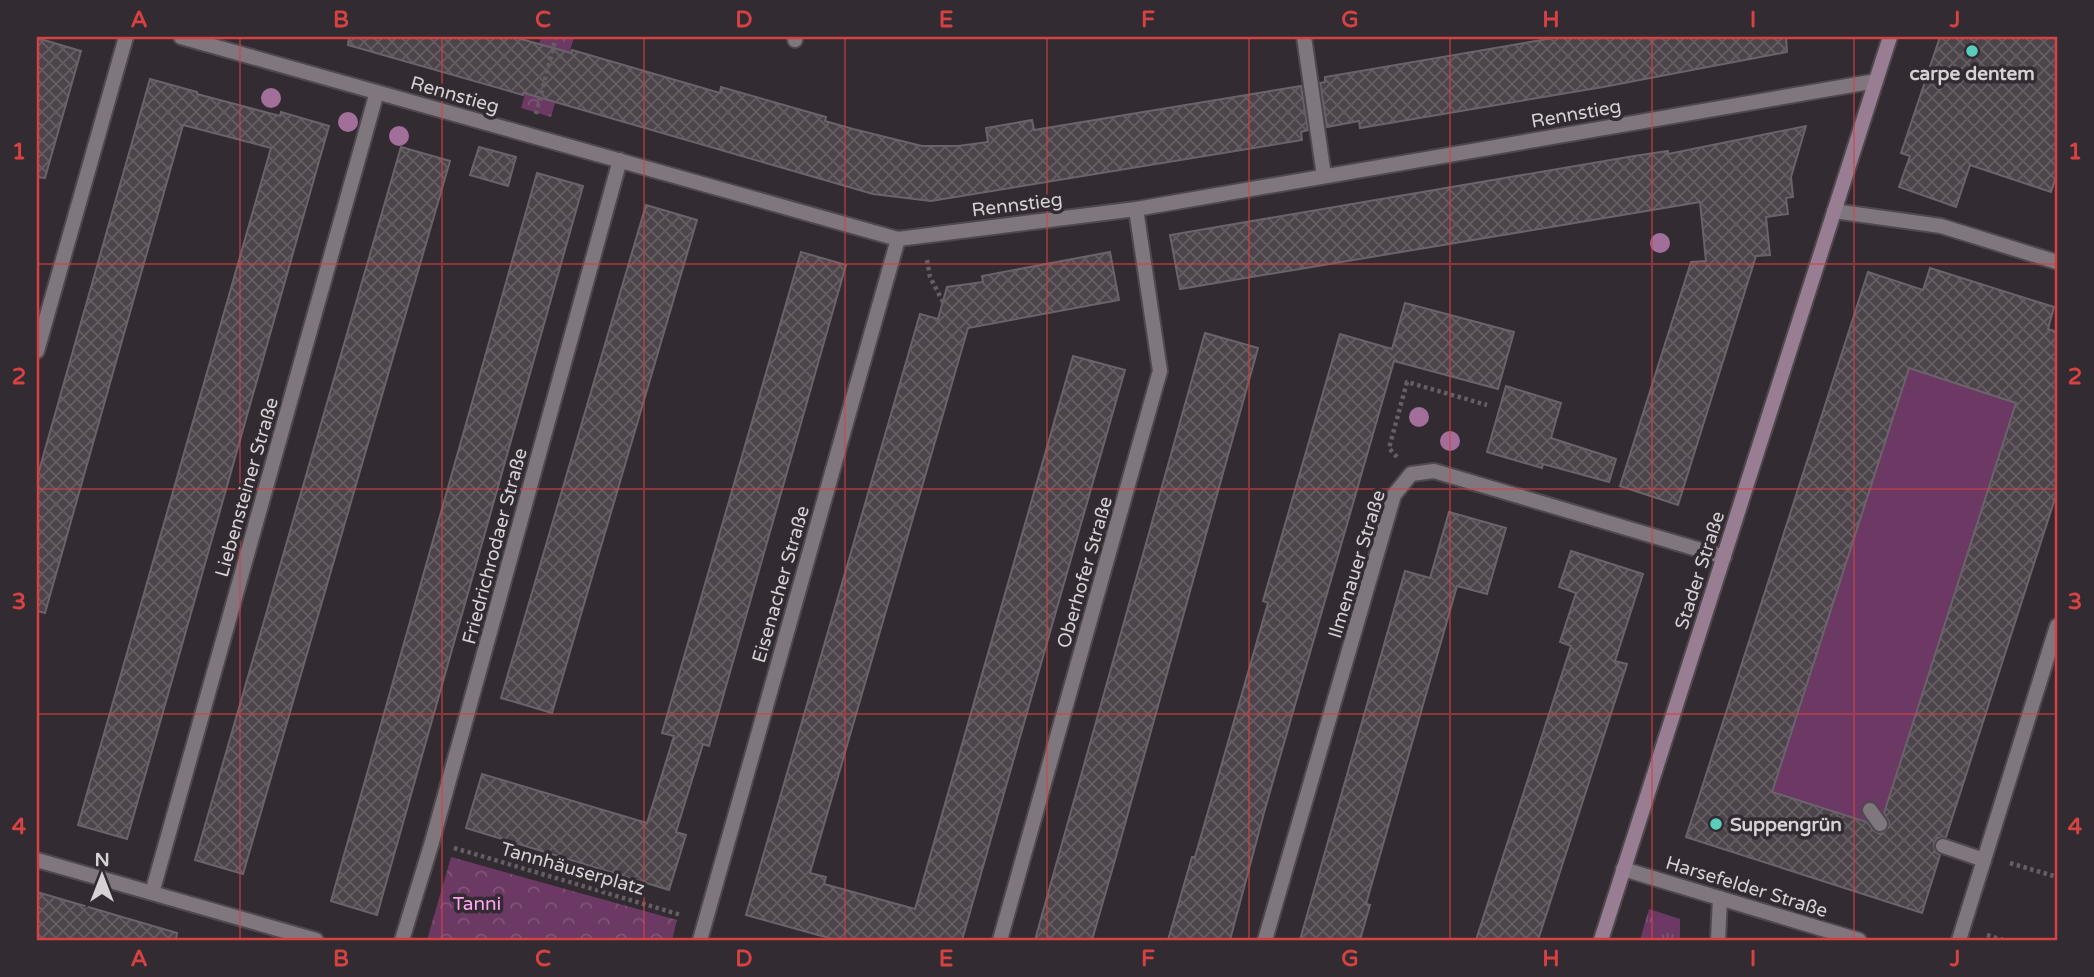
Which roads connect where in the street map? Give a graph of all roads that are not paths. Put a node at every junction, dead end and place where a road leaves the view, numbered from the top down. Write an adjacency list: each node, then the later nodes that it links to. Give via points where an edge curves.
1 (126, 37): 13 (street)
2 (181, 37): 6 (street, Rennstieg)
3 (1304, 37): 8 (street)
4 (1890, 37): 5 (street, Stader Straße)
5 (1876, 81): 8 (street, Rennstieg); 10 (street, Stader Straße)
6 (377, 92): 7 (street, Rennstieg); 22 (street, Liebensteiner Straße)
7 (620, 160): 11 (street, Rennstieg); 25 (street, Friedrichrodaer Straße)
8 (1324, 176): 9 (street, Rennstieg)
9 (1136, 209): 11 (street, Rennstieg); 27 (street, Oberhofer Straße, via 1160,371)
10 (1834, 211): 12 (street, via 1941,226); 14 (street, Stader Straße)
11 (898, 239): 26 (street, Eisenacher Straße)
12 (2057, 262)
13 (37, 351)
14 (1724, 557): 21 (street, Stader Straße); 28 (street, Ilmenauer Straße, via 1434,471 1411,474 1394,495)
15 (2057, 626): 19 (street)
16 (1870, 810): 17 (street)
17 (1880, 824)
18 (1943, 846): 19 (street)
19 (1985, 858): 32 (street)
20 (37, 860): 22 (street)
21 (1623, 869): 23 (street, Harsefelder Straße); 29 (street, Stader Straße)
22 (152, 893): 24 (street)
23 (1720, 898): 30 (street); 31 (street, Harsefelder Straße)
24 (316, 940)
25 (401, 940)
26 (700, 940)
27 (1000, 940)
28 (1265, 940)
29 (1601, 940)
30 (1718, 940)
31 (1859, 940)
32 (1959, 940)

